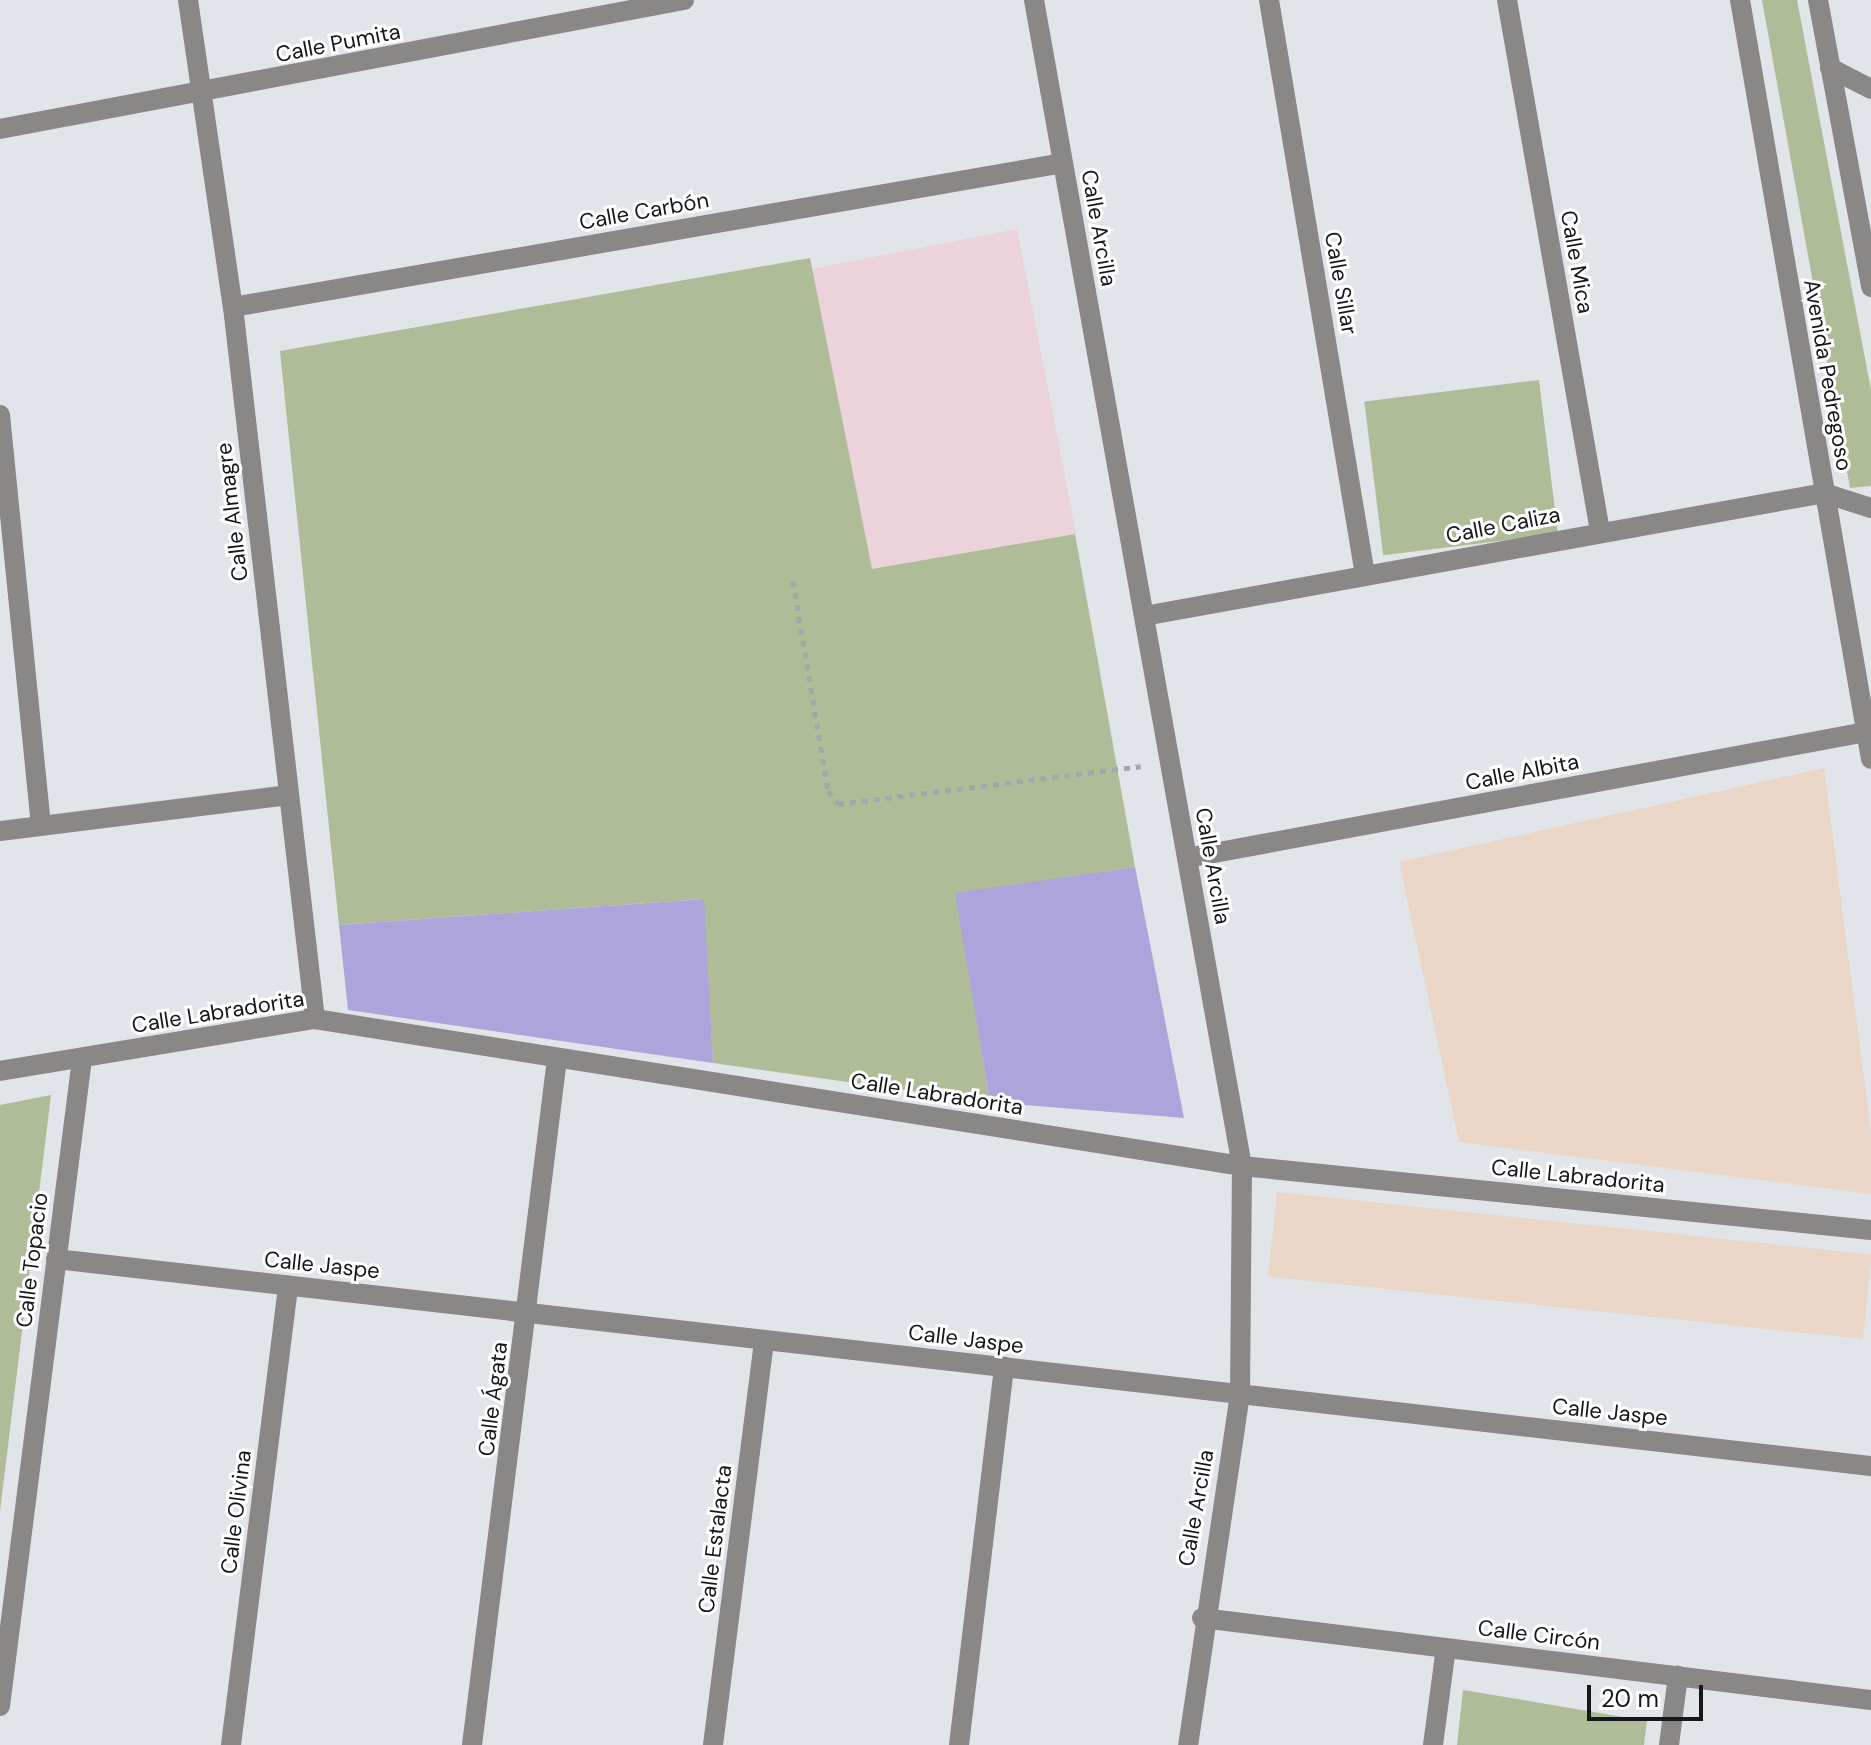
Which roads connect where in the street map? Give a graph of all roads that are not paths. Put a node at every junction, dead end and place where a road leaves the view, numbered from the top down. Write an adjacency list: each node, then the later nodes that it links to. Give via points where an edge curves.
1 (188, 0): 10 (street, Calle Almagre)
2 (684, 0): 10 (street, Calle Pumita)
3 (1034, 0): 12 (street, Calle Arcilla)
4 (1269, 0): 20 (street, Calle Sillar)
5 (1507, 0): 19 (street, Calle Mica)
6 (1740, 0): 17 (street, Avenida Pedregoso)
7 (1818, 0): 8 (street)
8 (1830, 68): 9 (street); 13 (street)
9 (1871, 89)
10 (203, 94): 11 (street, Calle Pumita); 15 (street, Calle Almagre)
11 (0, 129)
12 (1063, 163): 15 (street, Calle Carbón); 21 (street, Calle Arcilla)
13 (1868, 246): 14 (street)
14 (1871, 287)
15 (233, 307): 24 (street, Calle Almagre)
16 (0, 415): 25 (street)
17 (1824, 493): 18 (street, Calle Caliza); 19 (street, Calle Caliza); 22 (street, Avenida Pedregoso)
18 (1871, 508)
19 (1600, 531): 20 (street, Calle Caliza)
20 (1365, 575): 21 (street, Calle Caliza)
21 (1144, 616): 27 (street, Calle Arcilla)
22 (1866, 732): 23 (street, Avenida Pedregoso); 27 (street, Calle Albita)
23 (1871, 759)
24 (289, 795): 25 (street); 28 (street, Calle Almagre)
25 (41, 824): 26 (street)
26 (0, 831)
27 (1187, 858): 32 (street, Calle Arcilla)
28 (315, 1019): 29 (street, Calle Labradorita); 30 (street, Calle Labradorita)
29 (82, 1059): 31 (street, Calle Labradorita); 34 (street, Calle Topacio)
30 (557, 1059): 32 (street, Calle Labradorita); 36 (street, Calle Ágata)
31 (0, 1071)
32 (1242, 1166): 33 (street, Calle Labradorita); 39 (street, Calle Arcilla)
33 (1871, 1230)
34 (56, 1259): 35 (street, Calle Jaspe); 45 (street, Calle Topacio)
35 (288, 1286): 36 (street, Calle Jaspe); 46 (street, Calle Olivina)
36 (528, 1313): 37 (street, Calle Jaspe); 47 (street, Calle Ágata)
37 (764, 1340): 38 (street, Calle Jaspe); 48 (street, Calle Estalacta)
38 (1004, 1367): 39 (street, Calle Jaspe); 49 (street)
39 (1240, 1394): 40 (street, Calle Jaspe); 41 (street, Calle Arcilla)
40 (1871, 1466)
41 (1202, 1618): 42 (street, Calle Circón); 50 (street, Calle Arcilla)
42 (1446, 1648): 43 (street, Calle Circón); 51 (street)
43 (1678, 1676): 44 (street, Calle Circón); 52 (street)
44 (1871, 1700)
45 (0, 1706)
46 (231, 1745)
47 (472, 1745)
48 (713, 1745)
49 (959, 1745)
50 (1188, 1745)
51 (1433, 1745)
52 (1669, 1745)

